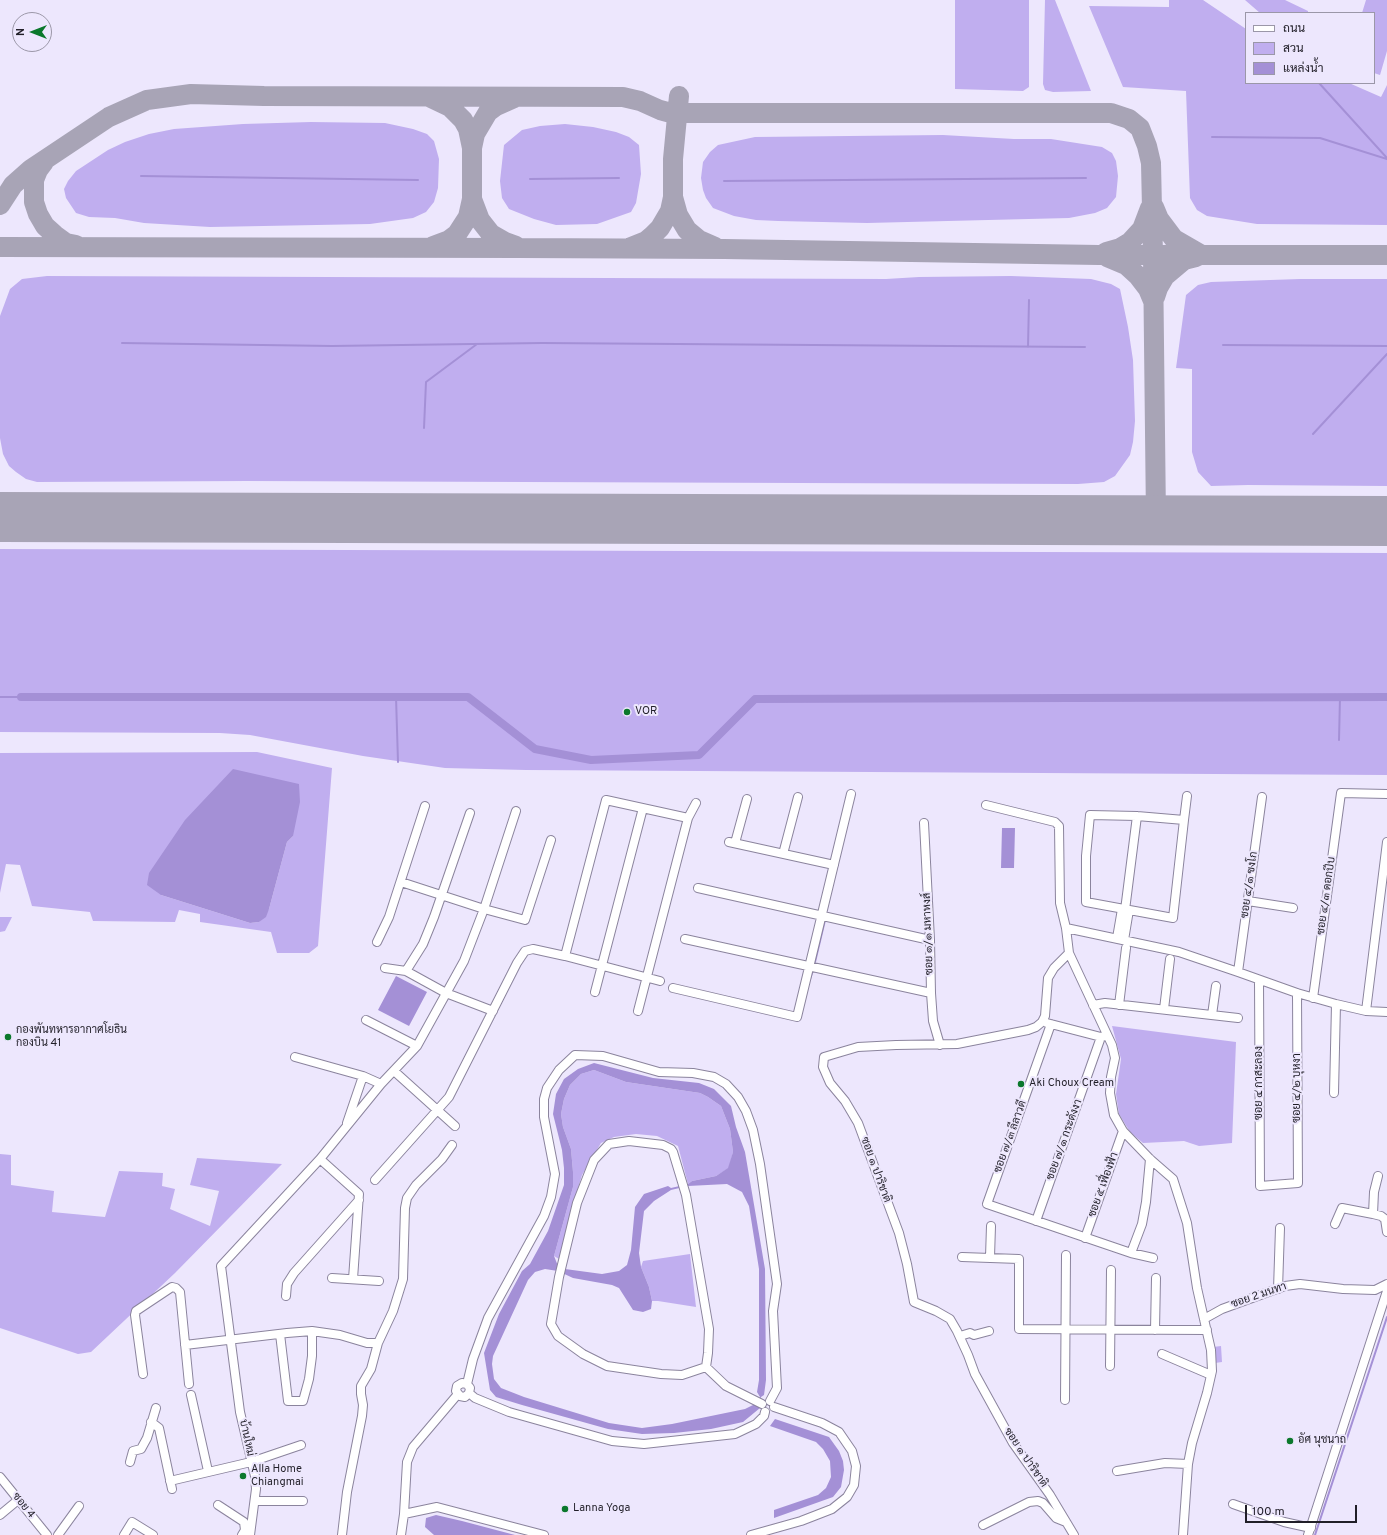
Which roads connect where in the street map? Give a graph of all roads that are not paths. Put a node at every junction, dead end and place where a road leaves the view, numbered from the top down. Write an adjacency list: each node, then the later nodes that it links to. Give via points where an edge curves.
1 (851, 794): 20 (street)
2 (1387, 794): 51 (street, ซอย ๔/๓ ดอกปีบ, via 1341,793)
3 (1187, 796): 15 (street)
4 (798, 797): 19 (street)
5 (1262, 798): 24 (street, ซอย ๔/๑ ฃงโก)
6 (747, 800): 19 (street, via 732,842)
7 (696, 803): 14 (street)
8 (986, 805): 29 (street, via 1055,822 1059,826 1060,903)
9 (424, 806): 21 (street)
10 (643, 808): 14 (street); 35 (street, via 606,800); 37 (street)
11 (516, 811): 26 (street)
12 (470, 813): 23 (street)
13 (1138, 816): 15 (street); 27 (street); 27 (street, via 1090,815 1086,856 1086,902)
14 (688, 818): 42 (street)
15 (1184, 820): 27 (street, via 1173,918)
16 (924, 823): 31 (street, ซอย ๑/๑ มหาหงส์)
17 (551, 840): 26 (street, via 525,920)
18 (1387, 842): 57 (street)
19 (783, 854): 20 (street)
20 (834, 865): 28 (street)
21 (401, 882): 23 (street); 32 (street)
22 (698, 888): 28 (street)
23 (442, 895): 26 (street); 40 (street, via 423,944)
24 (1248, 901): 25 (street); 41 (street, ซอย ๔/๑ ฃงโก)
25 (1293, 908)
26 (484, 909): 47 (street, via 464,961)
27 (1126, 910): 33 (street)
28 (822, 916): 31 (street); 38 (street)
29 (1066, 928): 33 (street); 34 (street)
30 (685, 938): 38 (street)
31 (930, 940): 49 (street, ซอย ๑/๑ มหาหงส์)
32 (377, 942)
33 (1123, 942): 41 (street, via 1179,952); 52 (street)
34 (1069, 953): 54 (street); 63 (street, via 1048,978)
35 (565, 956): 37 (street); 58 (street, via 533,949 525,951)
36 (1170, 959): 56 (street)
37 (602, 966): 42 (street); 48 (street)
38 (809, 966): 46 (street, via 797,1017); 49 (street)
39 (385, 968): 40 (street)
40 (406, 971): 47 (street)
41 (1238, 972): 43 (street)
42 (646, 977): 44 (street); 55 (street)
43 (1260, 980): 50 (street); 82 (street, ซอย ๔ กาสะลอง, via 1260,1186)
44 (660, 981)
45 (1216, 986): 60 (street)
46 (673, 988)
47 (446, 992): 58 (street); 67 (street)
48 (594, 992)
49 (931, 993): 66 (street, ซอย ๑/๑ มหาหงส์, via 933,1021)
50 (1297, 994): 51 (street); 82 (street, ซอย ๔/๒ บุหงา)
51 (1313, 998): 53 (street)
52 (1119, 1004): 54 (street); 56 (street)
53 (1336, 1004): 57 (street); 72 (street)
54 (1093, 1005): 65 (street)
55 (638, 1010)
56 (1164, 1010): 60 (street)
57 (1366, 1010): 59 (street)
58 (493, 1012): 73 (street, via 449,1097)
59 (1387, 1012)
60 (1212, 1015): 61 (street)
61 (1238, 1018)
62 (366, 1020): 67 (street)
63 (1042, 1022): 64 (street); 66 (street, ซอย ๑ ปาริชาติ, via 1028,1030)
64 (1051, 1024): 65 (street); 85 (street, ซอย ๗/๓ ลีลาวดี, via 987,1204)
65 (1105, 1036): 76 (street, via 1112,1045 1115,1058 1110,1093 1114,1115); 85 (street, ซอย ๗/๑ กระดังงา)
66 (940, 1045): 113 (street, ซอย ๑ ปาริชาติ, via 858,1047 824,1057 823,1066 830,1083 845,1101 861,1130 899,1233 908,1264 914,1302 950,1319)
67 (417, 1046): 69 (street)
68 (295, 1057): 70 (street)
69 (394, 1071): 71 (street); 73 (street)
70 (363, 1076): 71 (street); 75 (street)
71 (381, 1084): 75 (street)
72 (1334, 1093)
73 (437, 1111): 74 (street); 81 (street)
74 (455, 1126)
75 (345, 1129): 78 (street)
76 (1123, 1131): 79 (street); 90 (street, ซอย ๕ เฟื่องฟ้า)
77 (452, 1145): 115 (street, via 407,1198 403,1279 393,1311)
78 (320, 1159): 83 (street, via 360,1194); 114 (street, บ้านใหม่, via 221,1266)
79 (1150, 1159): 91 (street, via 1142,1224); 105 (street, via 1173,1179 1187,1223)
80 (1378, 1176): 84 (street)
81 (375, 1180)
82 (1298, 1183)
83 (360, 1200): 99 (street); 104 (street, via 294,1273 287,1284)
84 (1373, 1214): 86 (street, via 1342,1208); 89 (street, via 1385,1219)
85 (1036, 1221): 90 (street)
86 (1335, 1224)
87 (991, 1226): 94 (street)
88 (1280, 1228): 102 (street)
89 (1387, 1232)
90 (1085, 1238): 91 (street)
91 (1130, 1253): 95 (street)
92 (1066, 1255): 106 (street)
93 (962, 1257): 94 (street)
94 (990, 1258): 106 (street, via 1019,1259 1019,1330)
95 (1153, 1258)
96 (1111, 1270): 107 (street)
97 (332, 1278): 99 (street)
98 (1156, 1278): 108 (street)
99 (353, 1279): 100 (street)
100 (379, 1281)
101 (1387, 1284): 102 (street, ซอย 2 มนทา, via 1375,1290 1300,1284)
102 (1278, 1289): 105 (street, ซอย 2 มนทา, via 1222,1309)
103 (1387, 1291): 148 (street)
104 (286, 1296)
105 (1204, 1319): 109 (street)
106 (1065, 1330): 107 (street); 127 (street)
107 (1110, 1330): 108 (street); 118 (street)
108 (1155, 1330): 109 (street)
109 (1207, 1330): 121 (street, via 1211,1350)
110 (312, 1331): 112 (street); 112 (street, via 309,1380 302,1401 288,1401); 115 (street)
111 (990, 1331): 113 (street)
112 (280, 1334): 114 (street)
113 (960, 1336): 146 (street, ซอย ๑ ปาริชาติ, via 975,1374 1013,1444)
114 (232, 1340): 116 (street); 133 (street, บ้านใหม่, via 240,1412)
115 (378, 1343): 155 (street, via 371,1369 361,1386 362,1416 347,1492)
116 (185, 1345): 120 (street, via 180,1292 172,1287 136,1311); 122 (street)
117 (1162, 1354): 121 (street)
118 (1110, 1366)
119 (706, 1367): 119 (street, via 682,1375 607,1366 583,1354 558,1336 551,1324 559,1277 577,1204 594,1160 609,1144 629,1141 663,1145 673,1152 686,1195 709,1329); 128 (street, via 726,1386)
120 (143, 1374)
121 (1211, 1375): 134 (street)
122 (189, 1384)
123 (467, 1384): 124 (street, via 457,1386); 125 (street, via 470,1388); 128 (street, via 488,1318 544,1216 551,1197 555,1174 544,1117 547,1088 559,1070 575,1055 603,1056 659,1072 693,1073 714,1077 726,1084 746,1111 760,1164 777,1284 773,1311 777,1388)
124 (458, 1394): 125 (street, via 465,1397); 144 (street, via 412,1448 407,1462)
125 (469, 1394): 128 (street, via 509,1412 612,1441 644,1444 736,1434 756,1424 764,1416)
126 (191, 1395): 135 (street)
127 (1065, 1400)
128 (764, 1405): 158 (street, via 822,1423 839,1432 852,1451 856,1466 854,1485 847,1497 832,1510 801,1522)
129 (156, 1408): 130 (street)
130 (151, 1422): 132 (street, via 141,1449 133,1451); 135 (street, via 159,1428 171,1485)
131 (301, 1445): 133 (street)
132 (130, 1462)
133 (251, 1462): 135 (street); 139 (street, บ้านใหม่, via 255,1476)
134 (1188, 1464): 136 (street, via 1165,1463); 160 (street)
135 (208, 1471)
136 (1117, 1471)
137 (0, 1477): 138 (street, ซอย 4)
138 (18, 1500): 145 (street); 149 (street, ซอย 4)
139 (255, 1501): 140 (street); 154 (street, บ้านใหม่)
140 (303, 1501)
141 (218, 1504): 153 (street, via 244,1522 245,1530)
142 (1233, 1504): 148 (street)
143 (79, 1506): 150 (street)
144 (404, 1514): 156 (street); 157 (street, via 437,1507)
145 (0, 1515)
146 (1066, 1522): 147 (street, via 1056,1518 1043,1502 1038,1501 1030,1502); 159 (street, ซอย ๑ ปาริชาติ)
147 (983, 1524)
148 (1309, 1532)
149 (47, 1535)
150 (58, 1535)
151 (124, 1535): 152 (street, via 132,1522)
152 (153, 1535)
153 (242, 1535)
154 (250, 1535)
155 (342, 1535)
156 (401, 1535)
157 (544, 1535)
158 (751, 1535)
159 (1074, 1535)
160 (1183, 1535)

